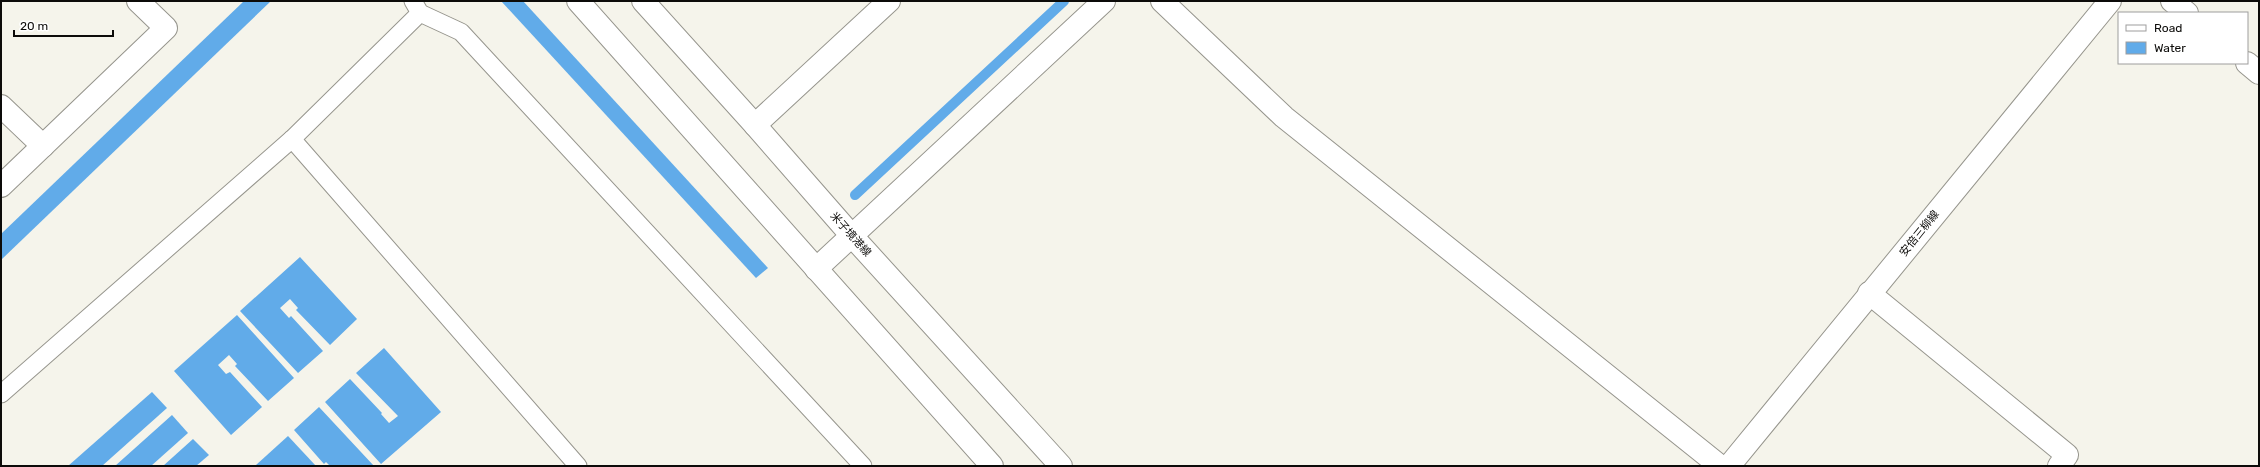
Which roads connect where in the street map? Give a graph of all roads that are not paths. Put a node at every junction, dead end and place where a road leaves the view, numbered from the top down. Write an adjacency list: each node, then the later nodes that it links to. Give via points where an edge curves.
1 (138, 1): 16 (street, via 166,28)
2 (578, 1): 19 (street)
3 (643, 1): 14 (street, 米子境港線)
4 (889, 1): 14 (street)
5 (1104, 1): 18 (street)
6 (1162, 1): 27 (street, via 1284,117)
7 (2110, 1): 20 (street, 安倍三柳線)
8 (2172, 1): 10 (street)
9 (416, 7): 15 (lane); 24 (lane, via 462,32)
10 (2186, 12)
11 (2248, 64): 12 (street)
12 (2259, 73)
13 (1, 106): 16 (street)
14 (756, 125): 18 (street, 米子境港線)
15 (292, 139): 21 (lane); 23 (lane)
16 (43, 146): 17 (street)
17 (1, 186)
18 (852, 236): 19 (street); 26 (street, 米子境港線)
19 (816, 269): 25 (street)
20 (1869, 293): 22 (street); 28 (street, 安倍三柳線)
21 (1, 394)
22 (2069, 462)
23 (578, 466)
24 (863, 466)
25 (992, 466)
26 (1061, 466)
27 (1720, 466)
28 (1729, 466)

